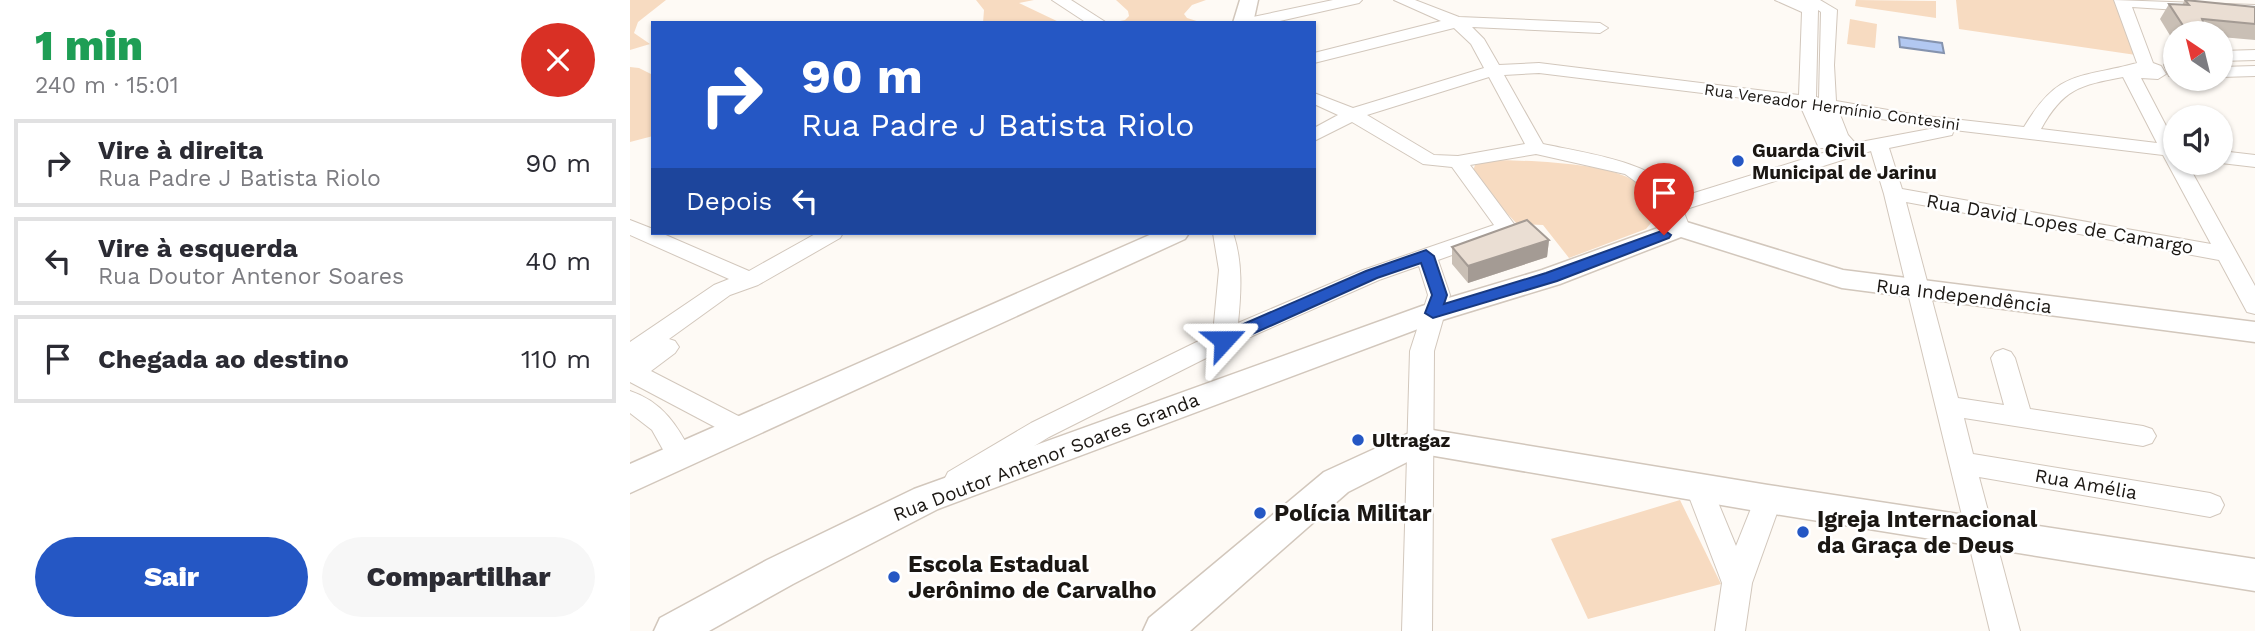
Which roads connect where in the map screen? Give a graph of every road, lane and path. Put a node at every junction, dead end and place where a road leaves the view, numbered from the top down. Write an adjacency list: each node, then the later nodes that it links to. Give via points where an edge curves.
1 (1060, 0): 10 (street)
2 (1249, 0): 11 (main road)
3 (1354, 0): 12 (street)
4 (1402, 0): 13 (street)
5 (1783, 0): 7 (street)
6 (2123, 1): 9 (street); 20 (street)
7 (1809, 5): 8 (street); 23 (street)
8 (1832, 5): 24 (street)
9 (2255, 10)
10 (1097, 21)
11 (1246, 21)
12 (1255, 21)
13 (1457, 22): 14 (street); 17 (street); 18 (street, via 1478,42)
14 (1600, 28)
15 (2255, 55): 16 (street)
16 (2233, 56)
17 (1316, 57)
18 (1493, 69): 23 (street, Rua Vereador Hermínio Contesini, via 1539,68); 25 (street, Rua Vereador Hermínio Contesini); 33 (street)
19 (2255, 71): 21 (street)
20 (2150, 72): 26 (street); 29 (street, via 2088,78 2071,85 2045,108)
21 (2233, 72)
22 (1316, 99): 25 (street)
23 (1807, 101): 24 (street, Rua Vereador Hermínio Contesini); 32 (street)
24 (1826, 104): 27 (street, Rua Vereador Hermínio Contesini); 32 (street)
25 (1352, 114): 30 (street, Rua Vereador Hermínio Contesini); 37 (street, via 1430,160)
26 (2163, 118)
27 (1917, 120): 28 (street, Rua Vereador Hermínio Contesini); 32 (street)
28 (1969, 127): 29 (street, Rua Vereador Hermínio Contesini); 31 (street)
29 (2030, 132): 34 (street, Rua Vereador Hermínio Contesini)
30 (1316, 134)
31 (1878, 144): 32 (street); 39 (street)
32 (1839, 145): 40 (street)
33 (1536, 148): 37 (street); 40 (street, via 1632,170)
34 (2163, 154)
35 (2233, 158): 36 (street)
36 (2255, 161)
37 (1458, 162): 45 (street, via 1507,228)
38 (2186, 175): 46 (street)
39 (1894, 194): 46 (street, Rua David Lopes de Camargo); 48 (street)
40 (1673, 209): 48 (main road, Rua Independência, via 1842,279); 50 (main road, Rua Doutor Antenor Soares Granda, via 1551,277)
41 (630, 227): 47 (street)
42 (829, 235): 47 (street)
43 (1172, 235): 58 (main road)
44 (1224, 235): 52 (street, via 1228,268)
45 (1426, 256): 50 (street, via 1440,295); 52 (street, via 1371,275)
46 (2239, 263): 49 (street)
47 (746, 282): 54 (street, via 741,295)
48 (1917, 290): 51 (main road, Rua Independência); 56 (street)
49 (2255, 306)
50 (1433, 313): 60 (street, via 1422,351); 65 (main road, Rua Doutor Antenor Soares Granda)
51 (2255, 332)
52 (1224, 340): 65 (street, via 1040,429)
53 (2003, 358): 57 (street)
54 (631, 368): 58 (street)
55 (630, 401): 61 (street, via 667,428)
56 (1947, 406): 57 (street); 62 (street)
57 (2021, 416): 59 (street)
58 (741, 429): 61 (main road)
59 (2143, 436)
60 (1420, 441): 64 (main road); 72 (main road, via 1336,482); 73 (street)
61 (680, 456): 63 (main road)
62 (1963, 463): 67 (street, Rua Amélia); 68 (street)
63 (630, 479)
64 (1698, 486): 66 (main road); 70 (street)
65 (926, 499): 71 (main road, Rua Doutor Antenor Soares Granda)
66 (1768, 499): 68 (main road); 70 (street)
67 (2210, 505)
68 (1980, 533): 69 (main road); 75 (street)
69 (2255, 575)
70 (1737, 583): 74 (street)
71 (673, 631)
72 (1162, 631)
73 (1417, 631)
74 (1730, 631)
75 (2005, 631)

